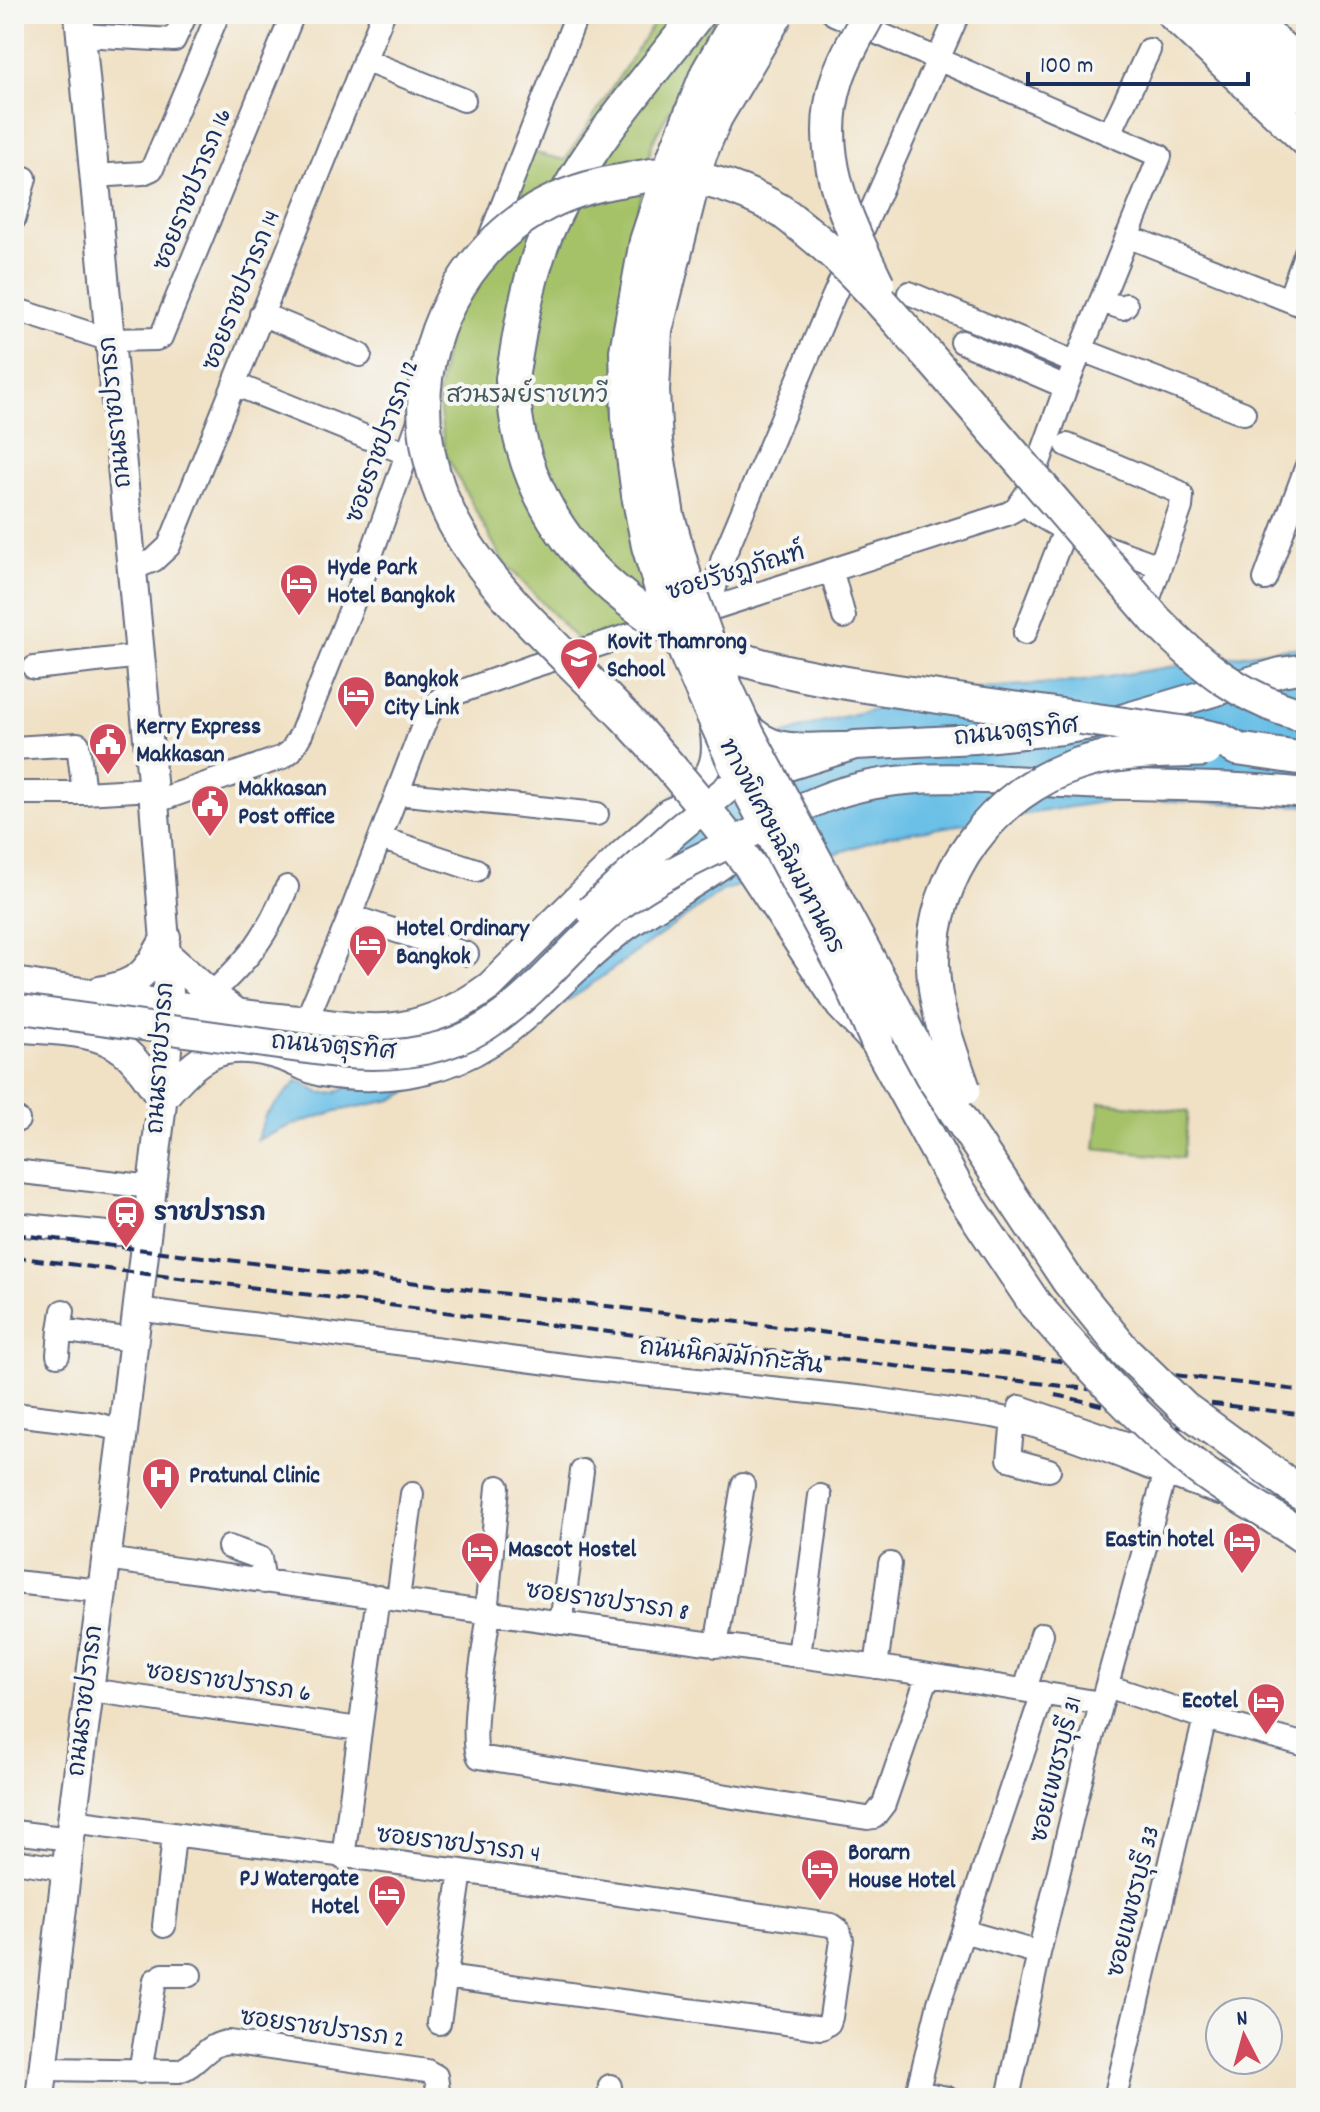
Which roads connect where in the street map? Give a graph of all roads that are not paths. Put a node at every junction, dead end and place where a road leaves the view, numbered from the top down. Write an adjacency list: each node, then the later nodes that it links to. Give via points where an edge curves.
1 (186, 14): 18 (street, via 174,40)
2 (218, 14): 29 (street, via 152,169)
3 (293, 14): 40 (street, ซอยราชปรารภ 16, via 166,330 156,339)
4 (383, 14): 22 (street, ซอยราชปรารภ 14)
5 (577, 14): 48 (street, ซอยราชปรารภ 12)
6 (698, 14): 67 (highway, bridge, via 571,185 541,247 522,317 512,379 516,419 535,481 566,538 592,570 649,617 733,657 874,688 1201,735)
7 (734, 14): 59 (street, via 702,70 667,157 641,244 621,363 635,504)
8 (741, 14): 94 (highway, ทางพิเศษเฉลิมมหานคร, bridge, via 707,73 674,156 634,296 626,367 638,495 664,599 691,667 735,765)
9 (769, 14): 57 (street, via 708,121 691,164 667,266 659,344 660,411 675,516)
10 (777, 14): 97 (highway, ทางพิเศษเฉลิมมหานคร, bridge, via 722,105 700,155 656,330 655,417 668,516 718,669 748,734 931,1075)
11 (834, 14): 21 (street)
12 (869, 14): 35 (highway, bridge, via 837,80 829,156 840,204)
13 (958, 14): 21 (street)
14 (1173, 14): 28 (highway)
15 (1188, 14): 25 (street)
16 (1218, 14): 20 (highway)
17 (1251, 14): 23 (street)
18 (80, 24): 29 (main road, ถนนราชปรารภ)
19 (1149, 50): 27 (street)
20 (1258, 52): 24 (highway); 25 (highway)
21 (939, 59): 27 (street); 57 (street, via 828,309)
22 (364, 60): 26 (street); 39 (street, ซอยราชปรารภ 14)
23 (1306, 63)
24 (1306, 90)
25 (1306, 99)
26 (464, 100)
27 (1110, 133): 32 (street, via 1160,156)
28 (1306, 140)
29 (94, 176): 40 (main road, ถนนราชปรารภ)
30 (25, 178): 31 (street)
31 (14, 219)
32 (1127, 236): 34 (street); 36 (street)
33 (1306, 252): 36 (street)
34 (1102, 301): 37 (street); 43 (street)
35 (901, 304): 43 (street); 64 (highway, bridge, via 1185,650 1243,693); 94 (highway, bridge, via 777,208 722,184 662,174 611,182 537,207 477,262 453,294 433,337 425,405 432,471 467,543 510,598 717,822 842,1005)
36 (1298, 304)
37 (1126, 305)
38 (14, 309): 40 (street, ซอยราชปรารภ 16)
39 (261, 314): 42 (street); 44 (street, ซอยราชปรารภ 14)
40 (110, 340): 53 (main road, ถนนราชปรารภ)
41 (962, 342): 45 (street)
42 (360, 355)
43 (1079, 357): 45 (street); 46 (street)
44 (234, 384): 48 (street); 53 (street, ซอยราชปรารภ 14, via 169,546)
45 (1066, 387): 50 (street)
46 (1244, 413)
47 (1067, 445): 52 (street, via 1179,492 1181,507)
48 (408, 454): 74 (street, ซอยราชปรารภ 12, via 351,610 291,751)
49 (1306, 468): 55 (street)
50 (1022, 502): 51 (street); 54 (street, ซอยรัชฎภัณฑ์, via 1007,514)
51 (1065, 530): 52 (street); 60 (street)
52 (1159, 566): 56 (street)
53 (132, 569): 61 (main road, ถนนราชปรารภ)
54 (832, 572): 57 (street, ซอยรัชฎภัณฑ์); 58 (street)
55 (1265, 579)
56 (1150, 595)
57 (705, 610): 59 (street, ซอยรัชฎภัณฑ์); 65 (street, via 724,673 759,734 780,744)
58 (844, 617)
59 (668, 623): 72 (street, ซอยรัชฎภัณฑ์, via 440,699 423,726); 75 (street, via 710,724 714,755 708,772)
60 (1025, 633)
61 (141, 656): 62 (street); 74 (main road, ถนนราชปรารภ)
62 (34, 668)
63 (1306, 668): 65 (main road, ถนนจตุรทิศ, bridge, via 1118,720 1062,730)
64 (1306, 716)
65 (855, 745): 69 (main road, ถนนจตุรทิศ, bridge)
66 (14, 748): 71 (street, via 78,744)
67 (1237, 749): 68 (highway); 97 (highway, bridge, via 1130,754 1081,763 1025,791 967,848 938,919 933,968 945,1033)
68 (1306, 759)
69 (727, 789): 75 (main road, ถนนจตุรทิศ, bridge); 86 (main road, ถนนจตุรทิศ, bridge, via 485,1008 429,1034 377,1041)
70 (14, 793): 71 (street, ซอยราชปรารภ 12)
71 (84, 793): 74 (street, ซอยราชปรารภ 12)
72 (397, 793): 76 (street); 78 (street, ซอยรัชฎภัณฑ์)
73 (1306, 793): 77 (main road, ถนนจตุรทิศ, bridge, via 940,778 859,787)
74 (153, 796): 82 (main road, ถนนราชปรารภ)
75 (669, 813): 92 (main road, ถนนจตุรทิศ, via 465,1004 401,1026)
76 (597, 814)
77 (774, 822): 89 (main road, ถนนจตุรทิศ, bridge, via 619,906 498,1018 468,1036 407,1055 336,1053); 95 (main road, ถนนจตุรทิศ, bridge, via 623,929 492,1043 437,1066 396,1075)
78 (380, 838): 79 (street); 81 (street, ซอยรัชฎภัณฑ์)
79 (476, 870)
80 (287, 887): 87 (street, via 261,942)
81 (350, 916): 83 (street); 91 (street, ซอยรัชฎภัณฑ์)
82 (167, 946): 85 (main road, via 124,987); 87 (main road); 88 (main road, ถนนราชปรารภ)
83 (467, 954)
84 (14, 982): 85 (main road, ถนนจตุรทิศ)
85 (90, 993): 88 (main road, ถนนจตุรทิศ)
86 (14, 994)
87 (211, 994): 90 (main road)
88 (170, 1005): 90 (main road, ถนนจตุรทิศ); 96 (main road, ถนนราชปรารภ)
89 (14, 1008)
90 (239, 1015): 91 (main road, ถนนจตุรทิศ)
91 (306, 1021): 92 (main road, ถนนจตุรทิศ)
92 (341, 1025): 95 (main road, via 328,1037 325,1055)
93 (14, 1027): 96 (main road, via 91,1035 110,1043 125,1051)
94 (877, 1042): 115 (highway, ทางพิเศษเฉลิมมหานคร, bridge, via 956,1186 1044,1314 1103,1381 1197,1467)
95 (352, 1075): 96 (main road, ถนนจตุรทิศ, via 320,1071 250,1048 221,1049 181,1076)
96 (162, 1099): 99 (main road, ถนนราชปรารภ)
97 (987, 1157): 115 (highway, ทางพิเศษเฉลิมมหานคร, bridge, via 1068,1281 1123,1349)
98 (14, 1171): 99 (street)
99 (151, 1187): 101 (main road, ถนนราชปรารภ)
100 (14, 1224): 101 (street)
101 (145, 1232): 102 (main road, ถนนราชปรารภ)
102 (137, 1303): 103 (main road, ถนนราชปรารภ); 106 (street, ถนนนิคมมักกะสัน, via 594,1369 866,1398); 108 (street, ถนนนิคมมักกะสัน, via 990,1402 1052,1416)
103 (133, 1340): 104 (street, via 62,1321); 107 (main road, ถนนราชปรารภ)
104 (58, 1355)
105 (14, 1414): 107 (street)
106 (1013, 1420): 108 (street, ถนนนิคมมักกะสัน); 109 (street, via 1009,1459)
107 (123, 1431): 117 (main road, ถนนราชปรารภ)
108 (1167, 1467): 115 (street, ถนนนิคมมักกะสัน); 132 (street, ซอยเพชรบุรี 31)
109 (1049, 1470)
110 (582, 1471): 124 (street)
111 (743, 1485): 126 (street)
112 (498, 1487): 123 (street, via 487,1603 481,1607)
113 (412, 1494): 122 (street)
114 (820, 1496): 127 (street)
115 (1301, 1511)
116 (229, 1547): 120 (street, via 260,1558)
117 (106, 1559): 120 (street, ซอยราชปรารภ 8); 121 (main road, ถนนราชปรารภ)
118 (890, 1564): 128 (street)
119 (14, 1582): 121 (street)
120 (264, 1582): 122 (street, ซอยราชปรารภ 8)
121 (102, 1591): 130 (main road, ถนนราชปรารภ)
122 (388, 1598): 123 (street, ซอยราชปรารภ 8); 134 (street)
123 (485, 1612): 124 (street, ซอยราชปรารภ 8); 129 (street, via 475,1748 479,1757 867,1818 884,1804)
124 (561, 1623): 126 (street, ซอยราชปรารภ 8)
125 (1042, 1634): 131 (street)
126 (716, 1646): 127 (street, ซอยราชปรารภ 8)
127 (799, 1656): 128 (street, ซอยราชปรารภ 8)
128 (876, 1667): 129 (street, ซอยราชปรารภ 8)
129 (928, 1675): 131 (street, ซอยราชปรารภ 8)
130 (89, 1690): 134 (street, ซอยราชปรารภ 6); 136 (main road, ถนนราชปรารภ)
131 (1034, 1691): 132 (street, ซอยราชปรารภ 8); 144 (street)
132 (1104, 1694): 133 (street, ซอยราชปรารภ 8); 145 (street, ซอยเพชรบุรี 31)
133 (1205, 1718): 135 (street, ซอยราชปรารภ 8); 156 (street, ซอยเพชรบุรี 33)
134 (359, 1729): 139 (street)
135 (1306, 1745)
136 (71, 1830): 137 (street, ซอยราชปรารภ 4); 138 (street, ซอยราชปรารภ 4); 141 (main road, ถนนราชปรารภ)
137 (14, 1832)
138 (174, 1836): 139 (street, ซอยราชปรารภ 4); 143 (street)
139 (343, 1858): 142 (street, ซอยราชปรารภ 4)
140 (14, 1861): 141 (street)
141 (67, 1869): 149 (main road, ถนนราชปรารภ)
142 (461, 1871): 147 (street); 147 (street, ซอยราชปรารภ 4, via 836,1928 842,1935 831,2017 822,2028)
143 (164, 1926)
144 (963, 1931): 145 (street); 151 (street)
145 (1039, 1953): 155 (street, ซอยเพชรบุรี 31)
146 (190, 1975): 150 (street, via 155,1980)
147 (445, 1977): 148 (street)
148 (439, 2023)
149 (44, 2069): 150 (street, ซอยราชปรารภ 2); 152 (main road, ถนนราชปรารภ)
150 (140, 2072): 153 (street, ซอยราชปรารภ 2, via 186,2069 209,2048 229,2042 427,2071 436,2076)
151 (916, 2095): 154 (street)
152 (40, 2098)
153 (439, 2098)
154 (947, 2098)
155 (1008, 2098)
156 (1115, 2098)

